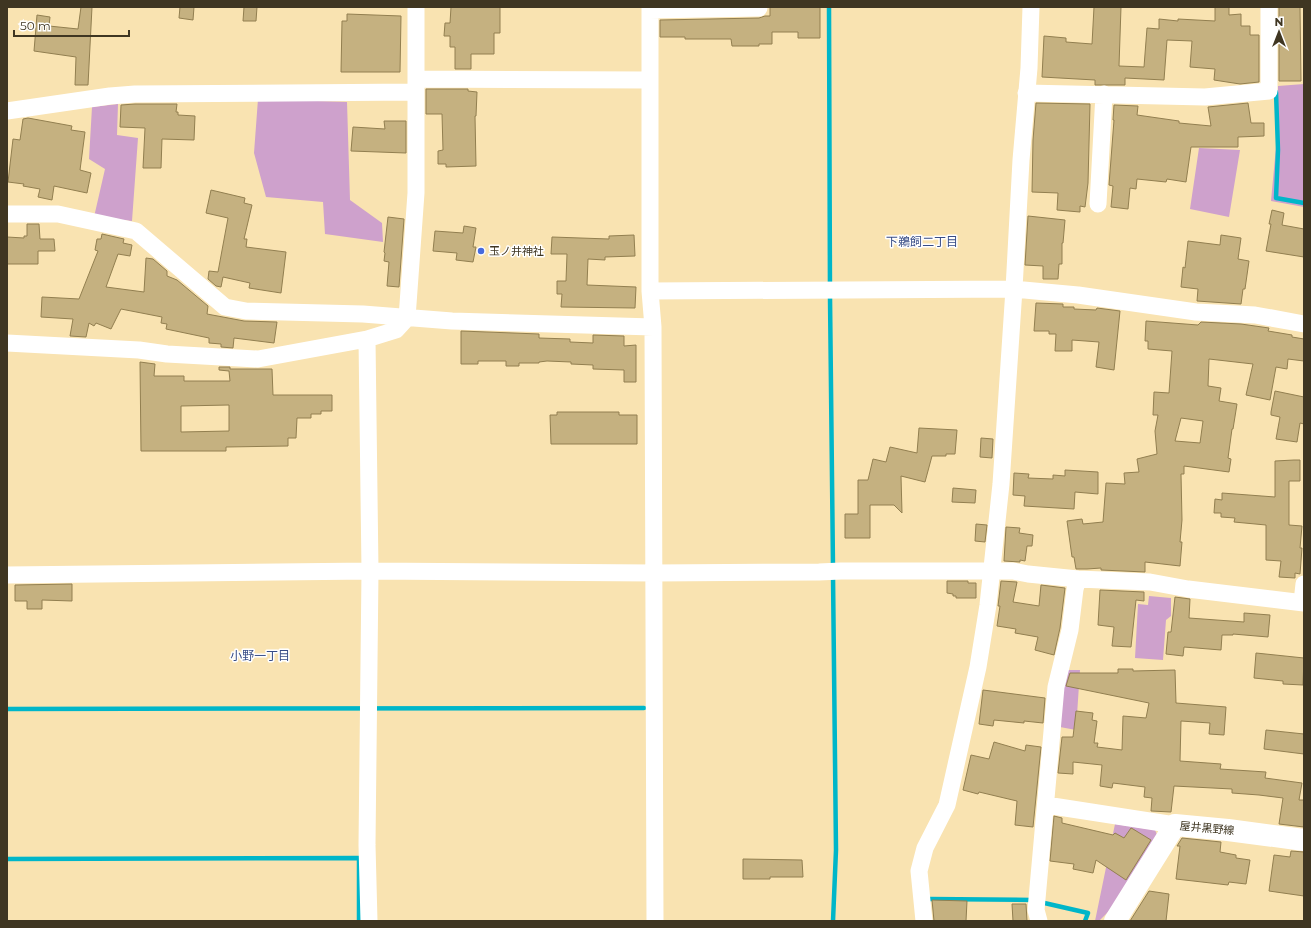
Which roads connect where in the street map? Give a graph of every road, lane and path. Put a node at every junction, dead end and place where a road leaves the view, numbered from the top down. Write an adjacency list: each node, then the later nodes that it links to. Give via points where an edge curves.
1 (416, 7): 7 (street)
2 (759, 7): 5 (street)
3 (1031, 7): 8 (street)
4 (1269, 7): 9 (street, via 1269,91 1205,97)
5 (650, 9): 6 (street)
6 (650, 80): 7 (street); 14 (street)
7 (416, 86): 10 (street, via 135,94); 15 (street, via 416,193)
8 (1026, 93): 9 (street); 13 (street)
9 (1104, 94): 11 (street)
10 (7, 110)
11 (1098, 204)
12 (7, 214): 15 (street, via 58,214 136,231 225,307)
13 (1014, 289): 14 (street); 16 (street, via 1078,295 1196,312 1255,315); 21 (street, via 1001,484)
14 (650, 291): 17 (street)
15 (408, 318): 17 (street); 18 (street, via 396,330)
16 (1304, 324)
17 (653, 327): 22 (street)
18 (367, 339): 19 (street, via 258,359); 20 (street)
19 (7, 343)
20 (370, 571): 22 (street); 23 (street); 30 (street, via 367,838)
21 (992, 572): 22 (street); 24 (street, via 1013,571); 32 (street, via 978,666 947,805 926,848 919,871)
22 (654, 573): 31 (street)
23 (7, 575)
24 (1078, 579): 26 (street, via 1150,582); 27 (street, via 1070,630 1056,687)
25 (1304, 584): 26 (street)
26 (1303, 603)
27 (1046, 805): 28 (street); 33 (street, via 1036,910)
28 (1175, 825): 29 (main road, 屋井黒野線); 34 (main road, 屋井黒野線)
29 (1304, 840)
30 (369, 921)
31 (655, 921)
32 (924, 921)
33 (1039, 921)
34 (1115, 921)

